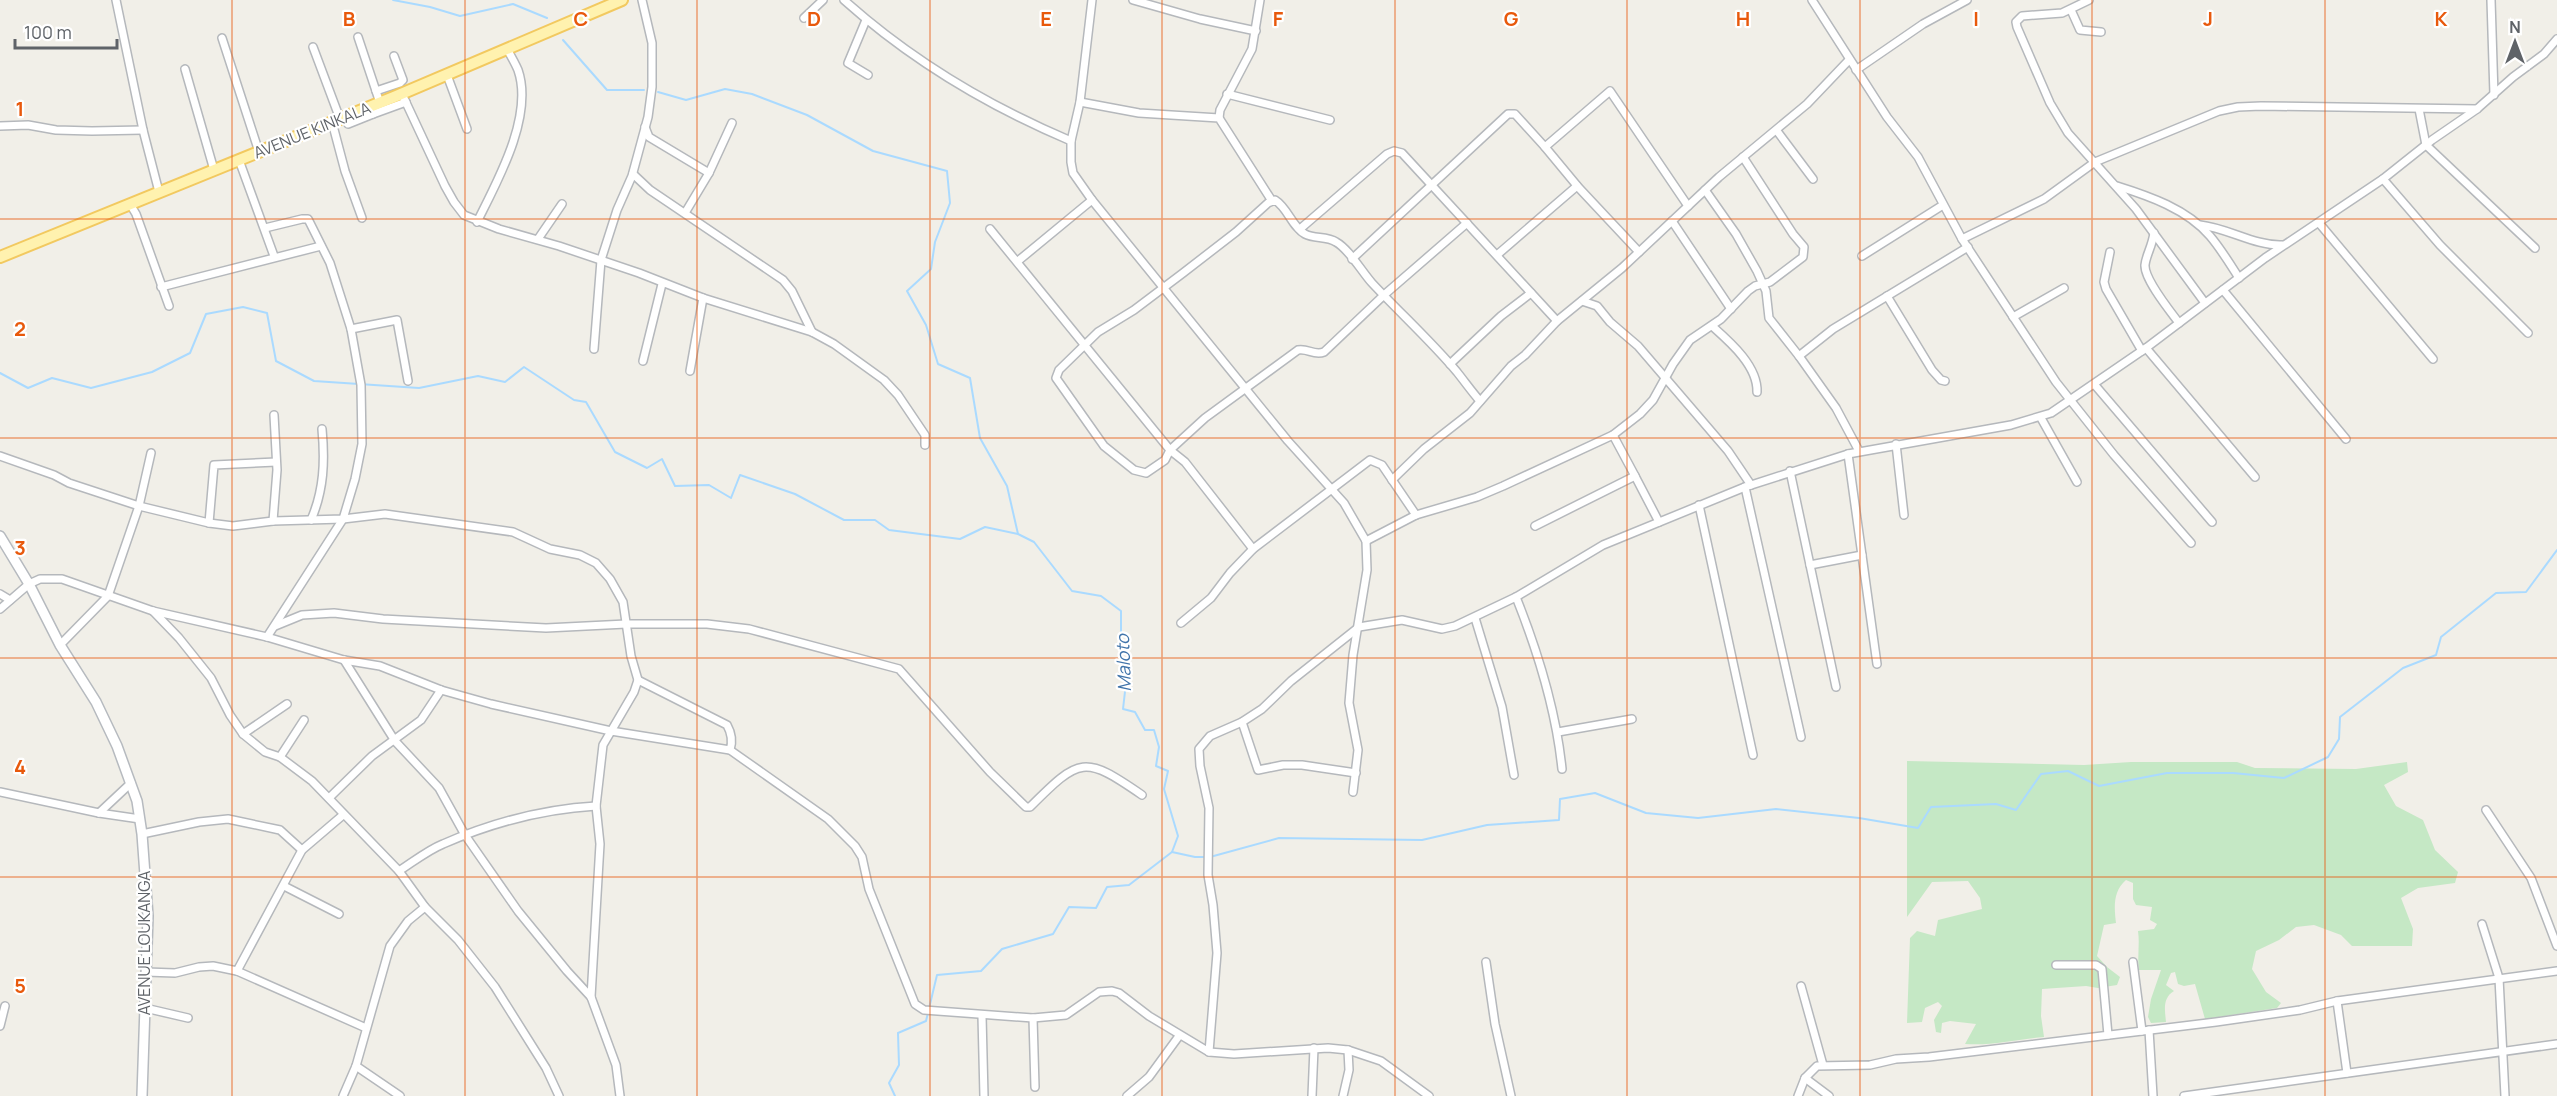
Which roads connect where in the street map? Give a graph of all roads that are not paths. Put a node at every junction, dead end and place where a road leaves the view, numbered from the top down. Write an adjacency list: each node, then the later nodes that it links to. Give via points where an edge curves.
1 (116, 0): 45 (street)
2 (622, 0): 13 (main road, AVENUE KINKALA)
3 (642, 0): 43 (street, via 652,43 652,87)
4 (823, 0): 15 (street)
5 (844, 0): 16 (street)
6 (1092, 0): 34 (street)
7 (1133, 0): 17 (street)
8 (1260, 0): 17 (street)
9 (1812, 0): 25 (street)
10 (1967, 0): 27 (street, via 1923,24)
11 (2089, 0): 14 (street)
12 (2491, 0): 33 (street)
13 (609, 3): 23 (main road, AVENUE KINKALA)
14 (2071, 10): 18 (street, via 2080,30); 53 (street, via 2022,16 2016,22 2050,103 2068,133)
15 (804, 18)
16 (866, 20): 29 (street, via 848,63); 47 (street, via 973,94)
17 (1256, 31): 31 (street, via 1252,49)
18 (2101, 32)
19 (358, 37): 30 (street)
20 (222, 38): 50 (street)
21 (2557, 39): 33 (street)
22 (314, 47): 40 (street)
23 (507, 49): 28 (main road, AVENUE KINKALA); 73 (street, via 518,71 518,126)
24 (394, 56): 32 (street, via 403,80)
25 (1849, 60): 27 (street); 46 (street)
26 (186, 69): 54 (street)
27 (1856, 70): 68 (street, via 1917,157)
28 (447, 75): 32 (main road, AVENUE KINKALA); 44 (street)
29 (868, 75)
30 (376, 91): 32 (street); 35 (street)
31 (1227, 94): 38 (street); 39 (street)
32 (398, 95): 35 (main road, AVENUE KINKALA); 73 (street, via 453,202 464,216)
33 (2494, 95): 37 (street)
34 (1080, 102): 38 (street, via 1139,113); 47 (street)
35 (374, 108): 40 (main road, AVENUE KINKALA)
36 (2419, 109): 37 (street); 48 (street); 53 (street, via 2238,107 2188,123)
37 (2477, 110): 48 (street)
38 (1219, 118): 65 (street)
39 (1330, 120)
40 (340, 123): 50 (main road, AVENUE KINKALA); 71 (street, via 345,171)
41 (732, 123): 55 (street)
42 (0, 126): 45 (street)
43 (645, 127): 55 (street, via 649,137); 56 (street)
44 (467, 129)
45 (143, 130): 63 (street)
46 (1777, 131): 51 (street); 57 (street)
47 (1071, 141): 64 (street, via 1073,173)
48 (2426, 145): 58 (street); 86 (street)
49 (1545, 147): 59 (street, via 1515,114 1508,114); 60 (street); 69 (street, via 1607,92 1612,92)
50 (259, 152): 52 (main road, AVENUE KINKALA)
51 (1743, 157): 62 (street); 97 (street, via 1806,249 1798,261)
52 (239, 160): 54 (main road, AVENUE KINKALA); 77 (street)
53 (2095, 162): 61 (street); 81 (street, via 2044,199)
54 (214, 170): 63 (main road, AVENUE KINKALA)
55 (709, 173): 70 (street)
56 (633, 174): 70 (street); 94 (street)
57 (1813, 179)
58 (2383, 179): 75 (street); 117 (street, via 2440,245)
59 (1433, 186): 74 (street); 79 (street, via 1402,153 1391,152); 93 (street)
60 (1577, 186): 87 (street); 89 (street)
61 (2116, 186): 76 (street, via 2164,203); 80 (street)
62 (1705, 190): 69 (street); 97 (street, via 1736,234)
63 (159, 192): 66 (main road, AVENUE KINKALA)
64 (1092, 200): 95 (street); 99 (street)
65 (1272, 201): 79 (street, via 1278,202); 99 (street)
66 (130, 204): 92 (main road, AVENUE KINKALA); 100 (street)
67 (562, 204): 82 (street)
68 (1943, 205): 81 (street); 91 (street)
69 (1688, 206): 72 (street)
70 (685, 213): 116 (street, via 783,280)
71 (362, 218)
72 (1672, 221): 87 (street); 110 (street)
73 (477, 222): 82 (street)
74 (1467, 223): 89 (street); 104 (street)
75 (2319, 223): 83 (street); 122 (street)
76 (2198, 224): 83 (street, via 2264,244); 96 (street)
77 (265, 228): 84 (street, via 308,219); 90 (street)
78 (990, 229): 95 (street)
79 (1300, 229): 93 (street, via 1305,234 1337,242)
80 (2154, 233): 108 (street); 113 (street, via 2145,263 2146,274)
81 (1962, 238): 85 (street)
82 (538, 239): 94 (street)
83 (2284, 245): 96 (street)
84 (321, 246): 90 (street); 115 (street)
85 (1968, 247): 105 (street); 111 (street)
86 (2535, 248)
87 (1639, 252): 107 (street)
88 (2110, 252): 120 (street, via 2106,289)
89 (1497, 255): 103 (street)
90 (274, 256): 100 (street)
91 (1862, 256)
92 (0, 257)
93 (1352, 259): 104 (street)
94 (601, 260): 98 (street); 119 (street)
95 (1018, 261): 118 (street)
96 (2239, 278): 102 (street)
97 (1763, 283): 110 (street, via 1748,291); 121 (street, via 1769,318)
98 (662, 284): 106 (street); 123 (street)
99 (1163, 286): 118 (street); 130 (street)
100 (161, 287): 109 (street)
101 (2064, 288): 111 (street)
102 (2223, 290): 108 (street); 138 (street)
103 (1531, 293): 112 (street); 124 (street)
104 (1384, 295): 124 (street); 130 (street, via 1324,352 1298,350)
105 (1887, 296): 121 (street, via 1827,333); 128 (street, via 1922,355)
106 (703, 298): 116 (street); 125 (street)
107 (1582, 301): 112 (street); 126 (street, via 1593,304 1626,333)
108 (2205, 303): 113 (street)
109 (169, 306)
110 (1731, 309): 114 (street)
111 (2013, 317): 133 (street)
112 (1557, 321): 132 (street)
113 (2179, 323): 120 (street)
114 (1712, 326): 126 (street, via 1690,340); 131 (street, via 1751,369)
115 (351, 329): 127 (street, via 398,320); 158 (street, via 361,385 362,444)
116 (812, 332): 140 (street, via 884,380 925,435)
117 (2528, 333)
118 (1085, 344): 141 (street); 141 (street, via 1056,378 1104,446 1134,470 1146,473 1165,460)
119 (594, 349)
120 (2144, 349): 129 (street); 149 (street)
121 (1799, 356): 142 (street, via 1836,408)
122 (2433, 359)
123 (643, 361)
124 (1450, 364): 132 (street)
125 (690, 371)
126 (1666, 379): 137 (street, via 1641,414); 152 (street, via 1728,451)
127 (408, 381)
128 (1945, 381)
129 (2094, 384): 133 (street); 162 (street)
130 (1245, 389): 141 (street); 153 (street)
131 (1757, 392)
132 (1480, 401): 150 (street)
133 (2070, 401): 135 (street); 167 (street)
134 (274, 415): 146 (street)
135 (2041, 417): 139 (street); 151 (street)
136 (322, 429): 159 (street, via 324,473)
137 (1613, 435): 148 (street); 156 (street, via 1477,497)
138 (2346, 439)
139 (1896, 444): 142 (street); 157 (street)
140 (925, 445)
141 (1170, 450): 168 (street, via 1185,462)
142 (1859, 451): 144 (street)
143 (151, 453): 155 (street)
144 (1848, 454): 147 (street); 169 (street)
145 (0, 456): 155 (street)
146 (276, 462): 160 (street); 163 (street, via 214,465)
147 (1790, 471): 152 (street); 170 (street)
148 (1635, 476): 161 (street); 164 (street)
149 (2255, 477)
150 (1392, 480): 153 (street, via 1382,465 1370,460); 156 (street)
151 (2077, 482)
152 (1748, 486): 154 (street); 197 (street)
153 (1332, 488): 166 (street); 168 (street)
154 (1699, 505): 161 (street); 200 (street)
155 (139, 506): 163 (street); 173 (street)
156 (1416, 515): 166 (street)
157 (1904, 515)
158 (343, 519): 159 (street); 180 (street, via 385,514 513,532 550,549 580,555 596,563 609,579 623,602); 181 (street)
159 (311, 520): 160 (street)
160 (273, 521): 163 (street, via 233,526)
161 (1659, 522): 174 (street, via 1593,551)
162 (2212, 522)
163 (209, 523)
164 (1535, 526)
165 (0, 536): 171 (main road, AVENUE LOUKANGA)
166 (1366, 541): 182 (street, via 1367,570)
167 (2191, 543)
168 (1253, 549): 179 (street, via 1211,598)
169 (1862, 555): 170 (street); 186 (street)
170 (1810, 565): 188 (street)
171 (29, 584): 173 (street, via 40,579 62,579); 175 (street); 184 (main road, AVENUE LOUKANGA)
172 (0, 594): 175 (street)
173 (108, 596): 177 (street); 184 (street)
174 (1516, 597): 178 (street); 195 (street)
175 (10, 600): 176 (street)
176 (0, 609)
177 (153, 611): 183 (street); 196 (street, via 211,678)
178 (1475, 618): 182 (street, via 1442,629 1402,620); 204 (street, via 1503,707)
179 (1181, 623)
180 (626, 624): 181 (street, via 546,628 334,613 302,615); 187 (street); 208 (street, via 707,624 749,629 899,669 1026,807 1060,776 1085,767 1104,770)
181 (275, 626): 183 (street)
182 (1359, 627): 193 (street, via 1291,681 1263,709); 203 (street, via 1349,703 1358,736)
183 (267, 638): 185 (street)
184 (60, 645): 205 (main road, AVENUE LOUKANGA, via 96,702)
185 (344, 660): 189 (street, via 380,666); 198 (street)
186 (1877, 664)
187 (638, 680): 194 (street); 199 (street, via 727,725 732,743)
188 (1836, 687)
189 (441, 690): 194 (street); 198 (street, via 421,720)
190 (287, 704): 196 (street)
191 (1632, 719): 195 (street)
192 (304, 720): 201 (street)
193 (1242, 722): 203 (street, via 1258,770 1302,765); 248 (street, via 1210,736 1199,749 1209,808 1208,875 1217,953)
194 (611, 730): 199 (street); 210 (street, via 603,745)
195 (1558, 732): 202 (street)
196 (243, 734): 201 (street, via 265,752)
197 (1801, 737)
198 (394, 741): 209 (street, via 372,756); 216 (street, via 439,788)
199 (729, 750): 236 (street, via 828,819 855,846 915,1004 924,1010)
200 (1754, 755)
201 (280, 757): 209 (street)
202 (1562, 769)
203 (1356, 772): 207 (street)
204 (1514, 775)
205 (131, 783): 212 (street); 214 (main road, AVENUE LOUKANGA)
206 (0, 792): 212 (street)
207 (1353, 792)
208 (1142, 795)
209 (329, 798): 213 (street)
210 (596, 806): 216 (street, via 560,808); 232 (street, via 600,844)
211 (2486, 810): 223 (street, via 2531,878)
212 (99, 813): 214 (street)
213 (343, 815): 217 (street); 218 (street)
214 (140, 819): 215 (main road, AVENUE LOUKANGA)
215 (142, 834): 217 (street, via 228,819 280,830); 229 (main road, AVENUE LOUKANGA, via 148,916)
216 (465, 835): 218 (street, via 441,844); 232 (street, via 518,910)
217 (302, 850): 219 (street)
218 (399, 871): 220 (street)
219 (284, 886): 221 (street); 227 (street)
220 (425, 907): 240 (street, via 408,921 390,946); 257 (street, via 458,940 495,987)
221 (339, 914)
222 (2482, 924): 230 (street)
223 (2557, 946)
224 (1486, 962): 264 (street)
225 (2133, 962): 241 (street)
226 (2056, 965): 242 (street, via 2096,965 2102,969)
227 (237, 971): 229 (street, via 213,966 175,973); 240 (street)
228 (2557, 971): 230 (street)
229 (146, 972): 235 (main road, AVENUE LOUKANGA)
230 (2499, 978): 233 (street); 247 (street)
231 (1801, 986): 250 (street)
232 (591, 997): 258 (street, via 616,1065)
233 (2337, 1001): 241 (street, via 2300,1010); 251 (street)
234 (5, 1006): 239 (street)
235 (145, 1008): 237 (street); 254 (main road, AVENUE LOUKANGA)
236 (982, 1016): 238 (street); 259 (street)
237 (188, 1018)
238 (1033, 1018): 243 (street, via 1066,1015 1099,992 1112,991); 253 (street)
239 (0, 1026)
240 (366, 1028): 249 (street)
241 (2145, 1030): 242 (street); 267 (street)
242 (2108, 1035): 250 (street, via 1870,1065)
243 (1179, 1036): 248 (street); 260 (street, via 1153,1072)
244 (2557, 1044): 247 (street)
245 (1314, 1048): 246 (street); 248 (street); 261 (street)
246 (1348, 1050): 262 (street, via 1349,1070); 263 (street, via 1381,1061)
247 (2504, 1050): 251 (street); 269 (street)
248 (1209, 1052)
249 (356, 1065): 255 (street); 256 (street)
250 (1823, 1065): 252 (street)
251 (2346, 1073): 268 (street)
252 (1805, 1078): 265 (street); 266 (street)
253 (1035, 1087)
254 (142, 1096)
255 (343, 1096)
256 (400, 1096)
257 (559, 1096)
258 (620, 1096)
259 (984, 1096)
260 (1127, 1096)
261 (1312, 1096)
262 (1343, 1096)
263 (1428, 1096)
264 (1510, 1096)
265 (1798, 1096)
266 (1829, 1096)
267 (2153, 1096)
268 (2184, 1096)
269 (2505, 1096)

